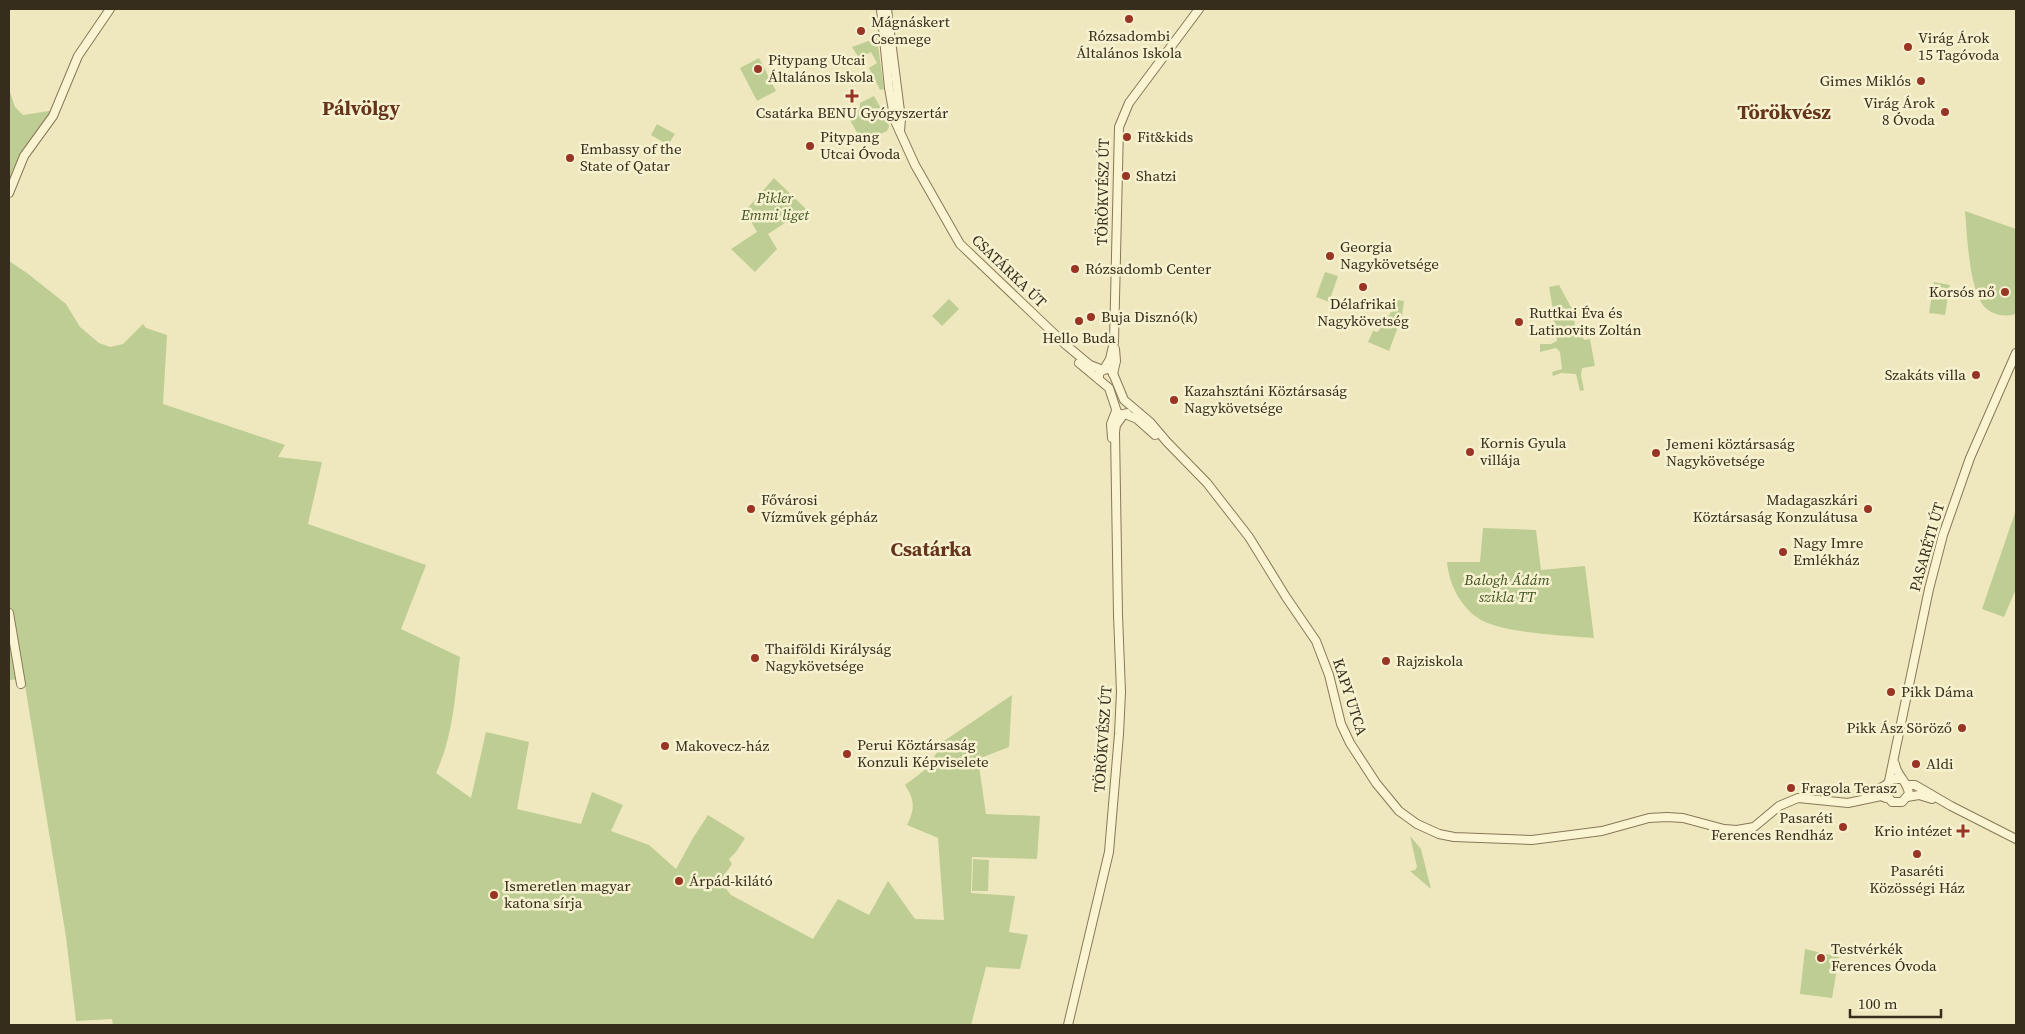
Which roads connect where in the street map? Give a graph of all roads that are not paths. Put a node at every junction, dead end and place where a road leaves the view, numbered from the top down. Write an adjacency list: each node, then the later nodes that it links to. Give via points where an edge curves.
1 (110, 9): 6 (street, via 78,56 53,116 24,156)
2 (881, 9): 5 (street)
3 (887, 9): 5 (street)
4 (1199, 9): 7 (street, TÖRÖKVÉSZ ÚT, via 1129,102 1119,127)
5 (887, 35): 8 (street, CSATÁRKA ÚT, via 893,115 915,165 960,244)
6 (9, 193)
7 (1114, 342): 10 (street, TÖRÖKVÉSZ ÚT); 11 (street, TÖRÖKVÉSZ ÚT, via 1116,361)
8 (1066, 345): 10 (street, CSATÁRKA ÚT, via 1090,365); 12 (street, CSATÁRKA ÚT, via 1080,364)
9 (2016, 353): 20 (street, PASARÉTI ÚT, via 1970,458 1943,535 1928,589)
10 (1104, 369): 11 (street, CSATÁRKA ÚT); 12 (street, TÖRÖKVÉSZ ÚT)
11 (1113, 374): 13 (street)
12 (1100, 379): 14 (street, CSATÁRKA ÚT, via 1112,393)
13 (1128, 404): 15 (street, TÖRÖKVÉSZ ÚT, via 1129,410); 16 (street, KAPY UTCA)
14 (1116, 410): 15 (street, KAPY UTCA); 17 (street, TÖRÖKVÉSZ ÚT, via 1110,428)
15 (1125, 414): 16 (street, KAPY UTCA); 17 (street, TÖRÖKVÉSZ ÚT, via 1116,425)
16 (1167, 442): 25 (street, KAPY UTCA, via 1207,483 1249,537 1316,641 1329,675 1341,724 1350,743 1399,811 1417,824 1454,837 1532,840 1602,831 1649,818 1667,817 1732,830 1754,826 1779,806 1798,798)
17 (1115, 450): 28 (street, TÖRÖKVÉSZ ÚT, via 1121,692 1119,734 1109,852)
18 (9, 613): 19 (street)
19 (21, 684)
20 (1895, 757): 21 (street, PASARÉTI ÚT, via 1896,770); 22 (street, PASARÉTI ÚT)
21 (1905, 782): 22 (street, via 1895,778); 23 (street); 26 (street)
22 (1888, 783): 24 (street); 25 (street)
23 (1907, 797): 24 (street, via 1896,803); 26 (street, via 1922,796)
24 (1886, 798): 25 (street, via 1881,796)
25 (1855, 802)
26 (1950, 806): 27 (street)
27 (2016, 839)
28 (1068, 1025)

